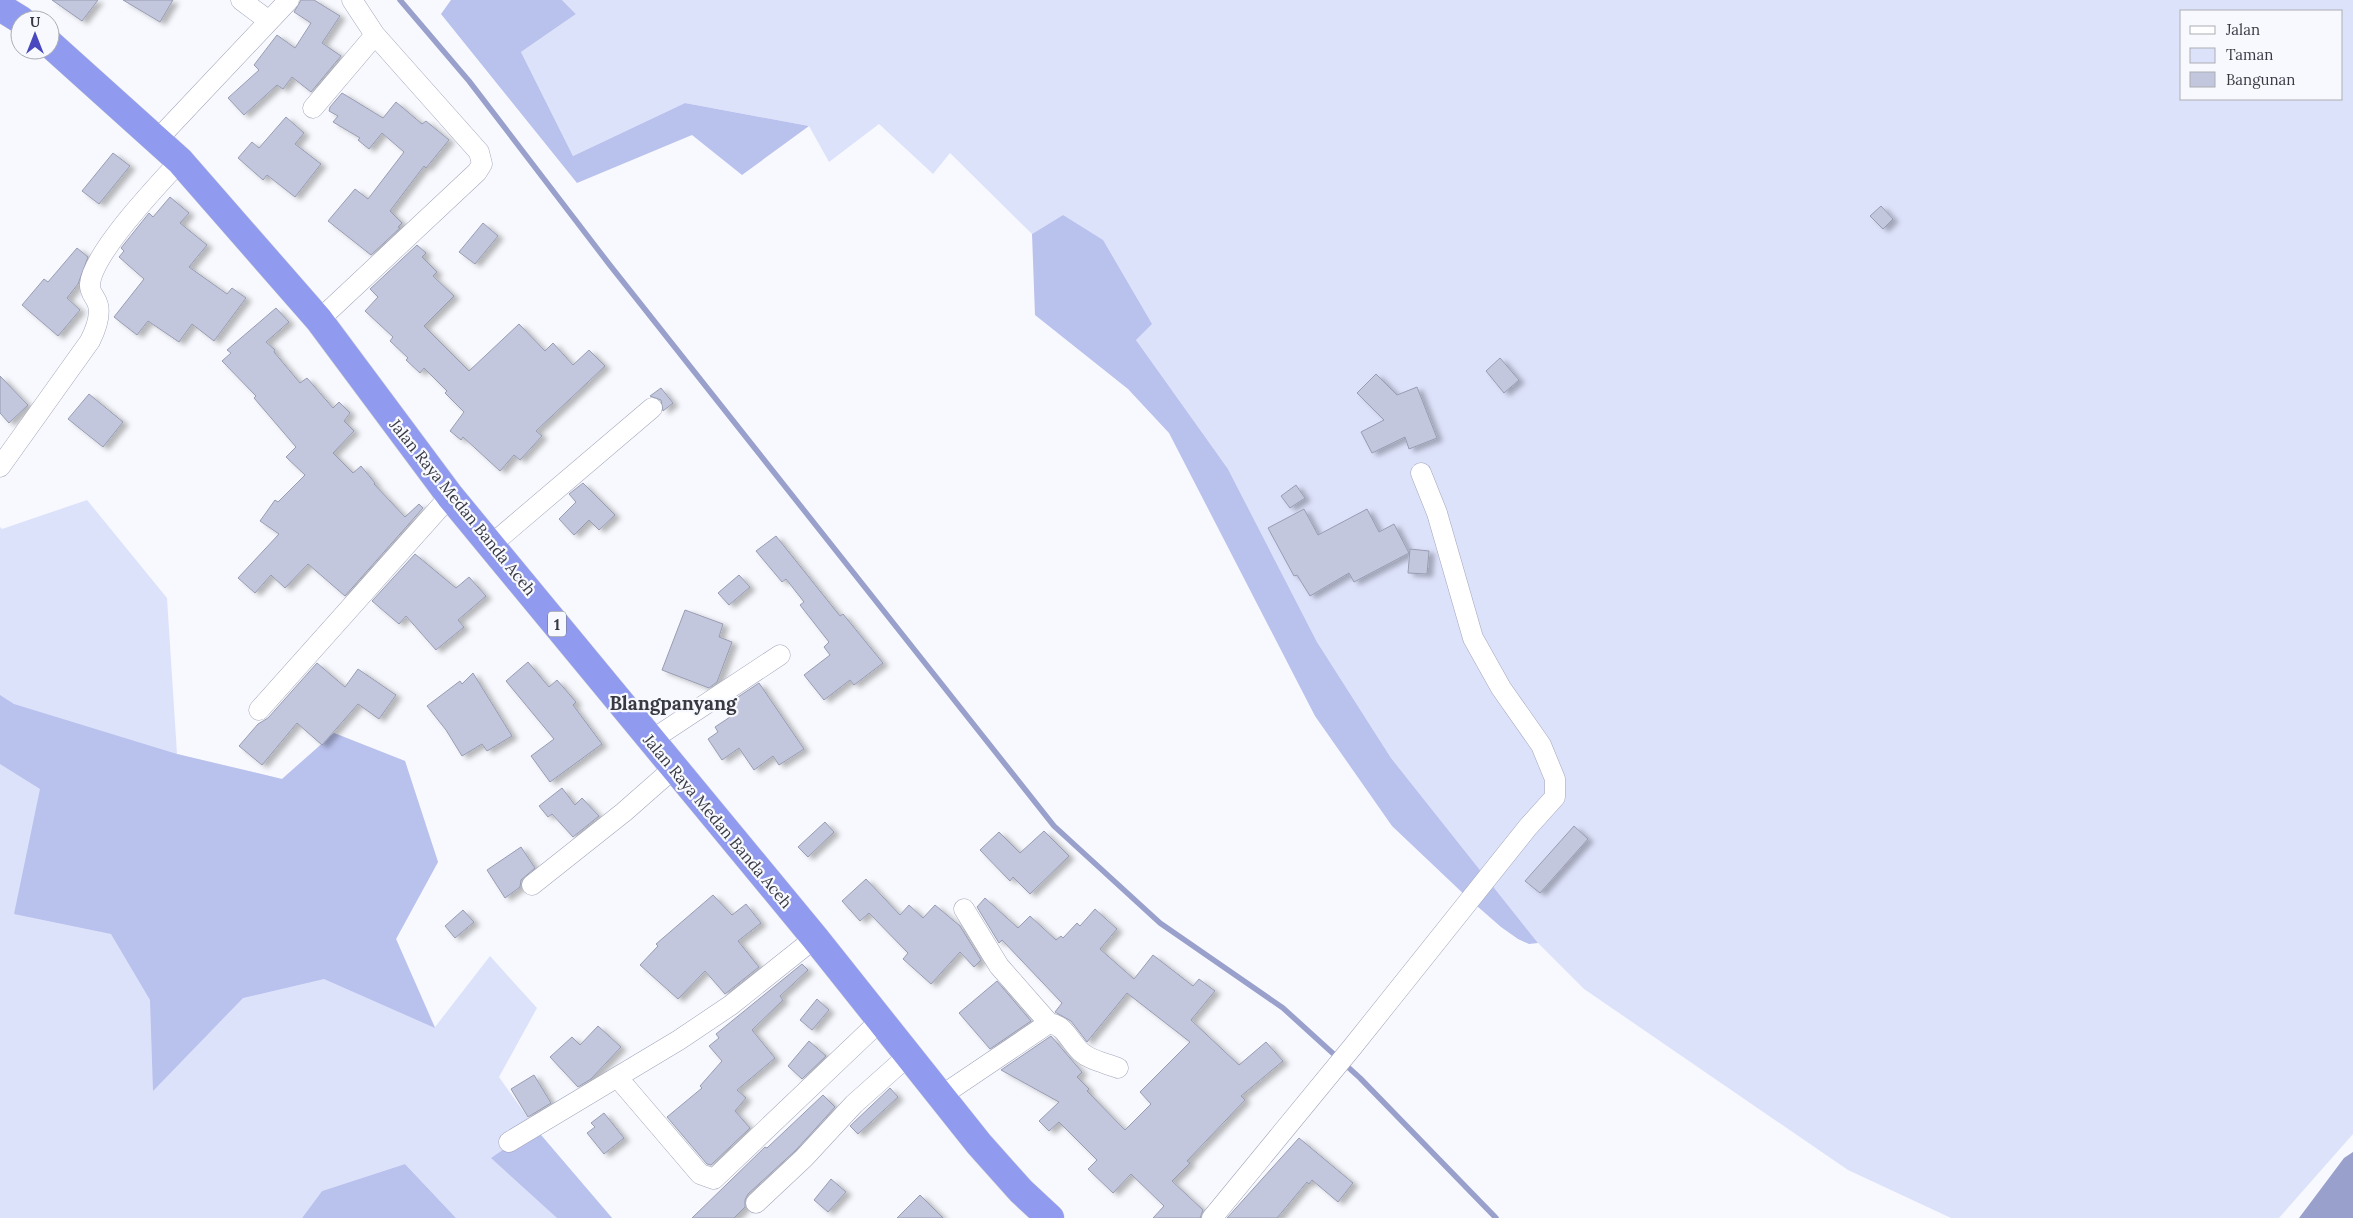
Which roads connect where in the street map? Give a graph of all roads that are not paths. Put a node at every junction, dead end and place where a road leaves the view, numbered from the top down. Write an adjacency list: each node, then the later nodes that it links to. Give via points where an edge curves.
1 (241, 0): 4 (street)
2 (289, 0): 4 (street)
3 (352, 0): 5 (street)
4 (269, 21): 8 (street)
5 (376, 35): 7 (street); 10 (street, via 479,152 482,164)
6 (60, 53): 8 (highway, Jalan Raya Medan Banda Aceh / 1)
7 (313, 108)
8 (157, 140): 9 (highway, Jalan Raya Medan Banda Aceh / 1)
9 (180, 161): 10 (highway, Jalan Raya Medan Banda Aceh / 1); 12 (street, via 129,218 94,267 90,284 98,304 97,326 90,341)
10 (319, 320): 14 (highway, Jalan Raya Medan Banda Aceh / 1)
11 (652, 408): 15 (street)
12 (0, 467)
13 (1421, 473): 32 (street, via 1437,513 1473,638 1501,688 1541,745 1556,789 1552,802 1528,827)
14 (450, 496): 15 (highway, Jalan Raya Medan Banda Aceh / 1); 17 (street)
15 (491, 545): 18 (highway, Jalan Raya Medan Banda Aceh / 1)
16 (780, 655): 18 (street)
17 (259, 710)
18 (650, 741): 19 (highway, Jalan Raya Medan Banda Aceh / 1)
19 (674, 768): 20 (street); 22 (highway, Jalan Raya Medan Banda Aceh / 1)
20 (532, 885)
21 (964, 909): 24 (street, via 998,966)
22 (815, 938): 23 (highway, Jalan Raya Medan Banda Aceh / 1); 27 (street, via 731,1005)
23 (881, 1020): 25 (highway, Jalan Raya Medan Banda Aceh / 1); 27 (street, via 714,1179 700,1174)
24 (1049, 1023): 26 (street, via 1059,1026 1080,1052); 28 (street)
25 (909, 1055): 28 (highway, Jalan Raya Medan Banda Aceh / 1); 30 (street, via 854,1104)
26 (1118, 1068)
27 (618, 1078): 29 (street)
28 (941, 1096): 31 (highway, Jalan Raya Medan Banda Aceh / 1, via 1020,1191)
29 (509, 1142)
30 (756, 1203)
31 (1050, 1218)
32 (1212, 1218)

